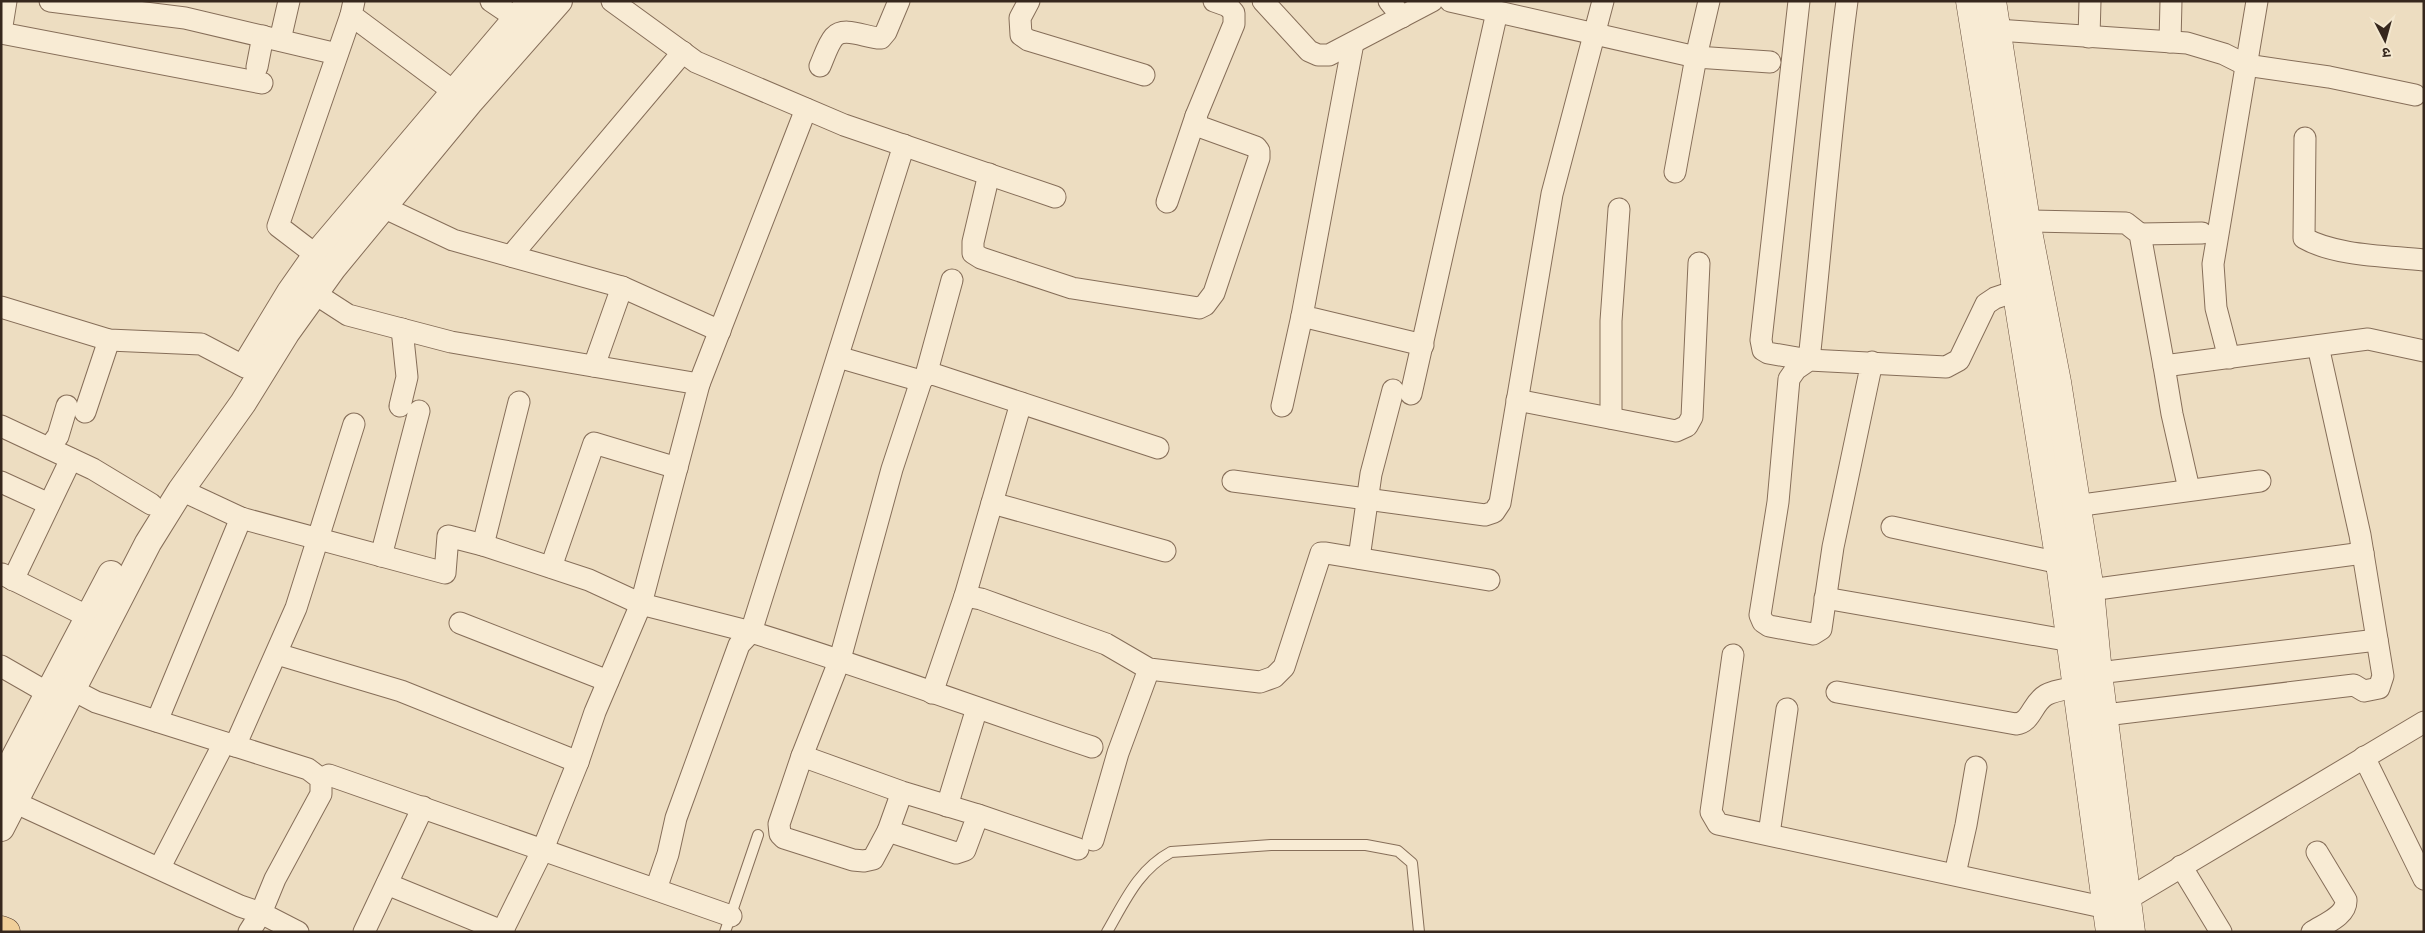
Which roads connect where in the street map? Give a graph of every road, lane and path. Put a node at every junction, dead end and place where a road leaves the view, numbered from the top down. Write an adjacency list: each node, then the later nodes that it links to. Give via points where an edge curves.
1 (6, 1): 27 (street)
2 (50, 1): 30 (street, via 185,18)
3 (289, 1): 30 (street)
4 (491, 1): 24 (street)
5 (559, 1): 50 (street, via 469,102)
6 (612, 1): 33 (street)
7 (900, 1): 38 (street, via 881,38 840,33 834,36)
8 (1029, 1): 39 (street, via 1020,18 1021,35 1028,40)
9 (1214, 1): 43 (street, via 1228,6 1234,13 1234,24)
10 (1262, 1): 32 (street, via 1309,51 1329,56)
11 (1432, 1): 23 (street)
12 (1450, 1): 25 (street)
13 (1603, 1): 28 (street)
14 (1709, 1): 35 (street)
15 (1799, 1): 73 (street, via 1761,340 1763,350 1768,353)
16 (1847, 1): 73 (street, via 1836,79)
17 (1970, 1): 26 (main road)
18 (1992, 1): 26 (main road)
19 (2090, 1): 29 (street)
20 (2171, 1): 31 (street)
21 (2257, 1): 37 (street)
22 (353, 8): 34 (street); 40 (street)
23 (1396, 9): 32 (street)
24 (524, 10): 40 (street)
25 (1497, 12): 28 (street); 68 (street)
26 (1985, 30): 29 (street); 52 (main road); 61 (main road)
27 (1, 33): 30 (street, via 260,75)
28 (1595, 35): 35 (street); 80 (street, via 1552,194)
29 (2089, 37): 31 (street)
30 (271, 38): 34 (street)
31 (2170, 42): 37 (street, via 2224,54)
32 (1353, 43): 64 (street)
33 (683, 52): 42 (street, via 696,62); 56 (street)
34 (337, 54): 55 (street, via 278,226)
35 (1696, 58): 36 (street); 46 (street)
36 (1770, 62)
37 (2246, 65): 41 (street, via 2329,77); 72 (street, via 2213,264 2216,308)
38 (820, 66)
39 (1144, 75)
40 (453, 91): 55 (street)
41 (2415, 95)
42 (806, 109): 45 (street); 66 (street)
43 (1196, 116): 47 (street, via 1198,126 1203,130 1256,147 1259,151 1214,293 1199,308 1072,288 973,253); 49 (street)
44 (2305, 138): 57 (street, via 2304,238 2315,244 2356,252)
45 (904, 145): 47 (street); 71 (street)
46 (1675, 172)
47 (989, 174): 48 (street)
48 (1055, 197)
49 (1167, 202)
50 (383, 207): 56 (street, via 453,240); 62 (street)
51 (1619, 209): 84 (street, via 1611,321)
52 (2026, 221): 54 (street, via 2126,223); 61 (main road)
53 (2202, 233): 54 (street)
54 (2140, 234): 76 (street)
55 (316, 255): 77 (street)
56 (511, 256): 60 (street)
57 (2424, 260)
58 (1699, 263): 84 (street, via 1692,418 1687,426 1676,431)
59 (952, 280): 78 (street)
60 (622, 287): 66 (street); 75 (street)
61 (2028, 289): 74 (street, via 1995,298 1986,304 1959,360 1946,367); 100 (main road, via 2057,382); 110 (main road)
62 (314, 293): 65 (street, via 348,315); 95 (street, via 238,411)
63 (1, 307): 67 (street)
64 (1302, 316): 68 (street); 83 (street)
65 (402, 329): 75 (street, via 451,342); 107 (street, via 410,408)
66 (720, 331): 79 (street)
67 (109, 340): 77 (street, via 201,344); 87 (street, via 76,409)
68 (1423, 345): 96 (street, via 1370,474)
69 (2318, 346): 70 (street, via 2368,339); 72 (street); 106 (street)
70 (2424, 352)
71 (838, 357): 78 (street); 118 (street)
72 (2229, 358): 76 (street)
73 (1809, 360): 74 (street); 114 (street, via 1789,379 1778,502 1761,619 1769,626 1816,634 1821,629)
74 (1872, 362): 114 (street, via 1833,548)
75 (594, 366): 79 (street)
76 (2164, 366): 94 (street)
77 (245, 368): 99 (street)
78 (924, 378): 82 (street, via 933,374); 123 (street, via 892,469)
79 (699, 384): 90 (street)
80 (1517, 400): 84 (street); 96 (street, via 1500,503 1494,512 1485,515)
81 (519, 402): 104 (street)
82 (1021, 402): 88 (street); 97 (street)
83 (1282, 406)
84 (1611, 418)
85 (354, 424): 103 (street)
86 (1, 426): 87 (street)
87 (48, 448): 89 (street)
88 (1158, 448)
89 (71, 459): 98 (street); 99 (street)
90 (677, 468): 109 (street, via 594,443); 115 (street)
91 (2260, 480): 94 (street)
92 (1233, 481): 96 (street)
93 (1, 482): 98 (street)
94 (2189, 489): 100 (street)
95 (181, 490): 101 (street); 116 (street)
96 (1367, 499): 108 (street)
97 (992, 503): 105 (street); 113 (street)
98 (49, 504): 111 (street)
99 (151, 504): 116 (street)
100 (2075, 506): 110 (main road)
101 (240, 518): 103 (street); 134 (street)
102 (1892, 527): 110 (street)
103 (316, 539): 107 (street); 121 (street, via 296,608)
104 (482, 544): 107 (street, via 448,536 445,573); 109 (street)
105 (1166, 551)
106 (2363, 553): 110 (street); 119 (street)
107 (381, 556)
108 (1359, 558): 112 (street); 125 (street, via 1321,553 1284,667 1274,677 1260,682)
109 (551, 567): 115 (street)
110 (2078, 572): 120 (main road); 126 (main road)
111 (7, 577): 116 (street)
112 (1488, 580)
113 (965, 596): 125 (street, via 1106,644); 130 (street)
114 (1826, 598): 120 (street)
115 (641, 604): 118 (street); 127 (street)
116 (97, 621): 128 (street)
117 (460, 623): 127 (street)
118 (752, 632): 123 (street); 159 (street, via 739,645 676,818)
119 (2377, 640): 126 (street); 133 (street, via 2383,676 2379,688 2364,691 2354,685)
120 (2071, 641): 126 (main road)
121 (277, 654): 136 (street); 140 (street, via 401,691)
122 (1734, 655): 150 (street, via 1711,812 1718,824)
123 (840, 659): 130 (street); 138 (street)
124 (1, 666): 128 (street)
125 (1149, 669): 147 (street, via 1086,845)
126 (2087, 680): 129 (street, via 2046,695 2023,723 2016,724); 133 (main road); 161 (main road)
127 (608, 681): 140 (street)
128 (60, 691): 134 (street); 144 (street)
129 (1836, 692)
130 (932, 693): 131 (street)
131 (977, 708): 137 (street); 145 (street)
132 (1787, 709): 150 (street)
133 (2105, 715): 161 (main road)
134 (157, 721): 136 (street)
135 (2424, 722): 139 (street)
136 (230, 745): 142 (street, via 308,770); 155 (street)
137 (1092, 747)
138 (802, 756): 143 (street); 149 (street, via 779,824 784,838 864,861 873,859)
139 (2364, 757): 154 (street); 157 (street)
140 (578, 762): 152 (street)
141 (1976, 767): 156 (street)
142 (321, 778): 146 (street, via 329,775); 160 (street, via 321,794)
143 (902, 792): 145 (street); 149 (street)
144 (6, 793): 148 (street); 155 (street)
145 (947, 806): 147 (street)
146 (423, 807): 152 (street); 158 (street)
147 (978, 815): 149 (street, via 961,853)
148 (1, 828)
149 (888, 831)
150 (1769, 834): 156 (street)
151 (758, 835): 162 (lane)
152 (543, 849): 159 (street); 168 (street)
153 (2317, 852): 173 (street, via 2347,907 2343,913)
154 (2181, 866): 161 (street); 172 (street)
155 (160, 867): 160 (street)
156 (1955, 874): 161 (street)
157 (2424, 879)
158 (387, 884): 167 (street); 168 (street)
159 (656, 889): 162 (street)
160 (261, 913): 165 (street); 166 (street)
161 (2114, 913): 171 (main road)
162 (728, 924)
163 (1, 930): 164 (main road)
164 (6, 932)
165 (249, 932)
166 (298, 932)
167 (364, 932)
168 (503, 932)
169 (1107, 932): 170 (lane, via 1142,874 1156,860 1171,852 1271,845 1366,845 1398,851 1412,864)
170 (1419, 932)
171 (2130, 932)
172 (2221, 932)
173 (2312, 932)

